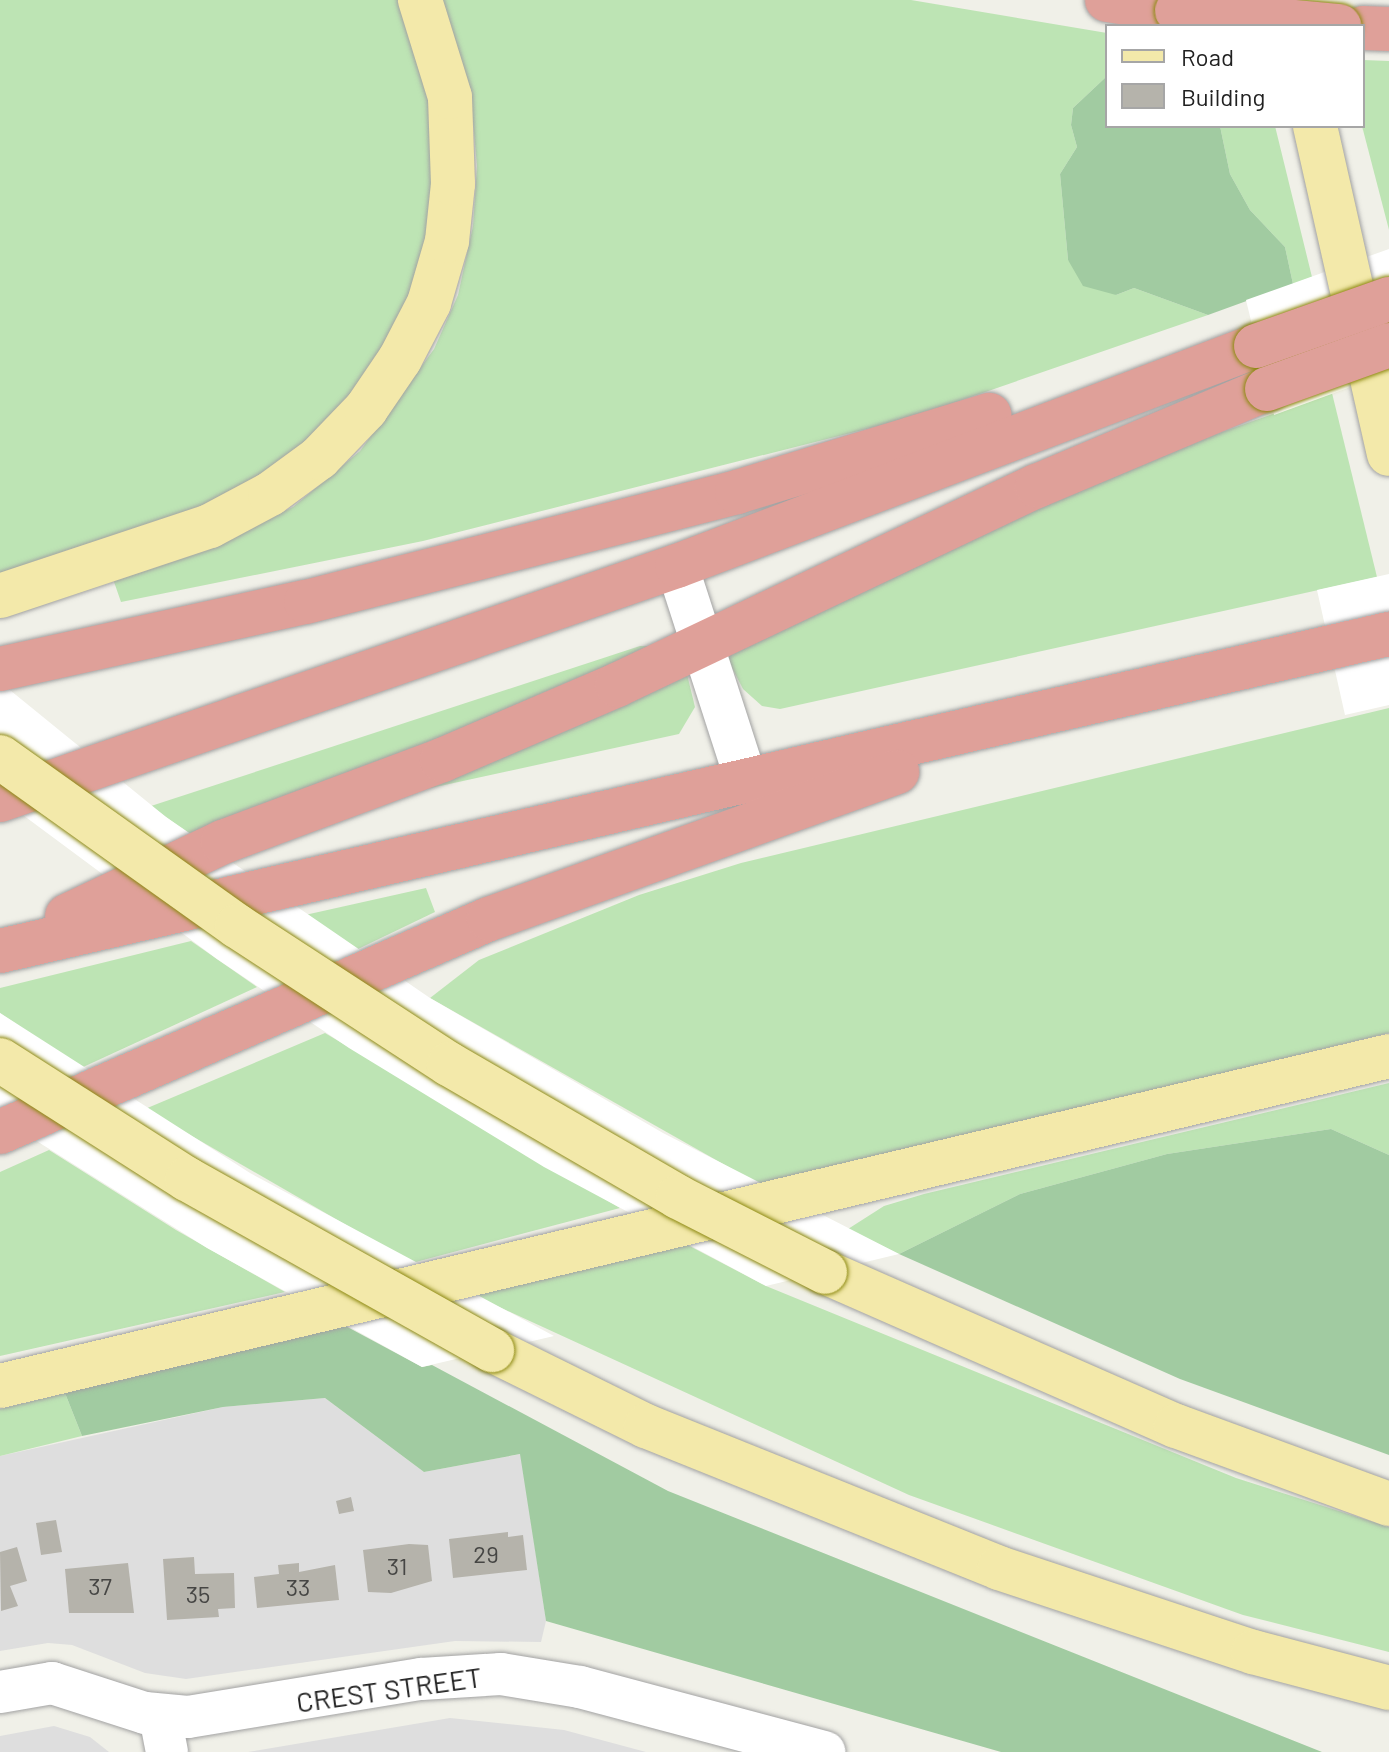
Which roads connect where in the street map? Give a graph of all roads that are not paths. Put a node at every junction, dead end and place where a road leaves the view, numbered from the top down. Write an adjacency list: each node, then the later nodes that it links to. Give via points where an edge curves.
1 (420, 0): 14 (main road, via 450,97 453,184 447,241 429,303 366,409 319,458 270,494 210,526)
2 (1107, 0): 5 (highway, bridge)
3 (1280, 0): 4 (main road)
4 (1287, 24)
5 (1317, 24)
6 (1365, 28): 7 (highway)
7 (1389, 29)
8 (1315, 128): 12 (main road)
9 (1389, 299): 11 (highway, bridge)
10 (1389, 345): 16 (highway, bridge, via 1267,389 1037,486)
11 (1106, 399): 13 (highway); 17 (highway, via 1016,406 737,492 306,602)
12 (1389, 454)
13 (677, 566): 16 (street); 22 (highway)
14 (0, 596)
15 (1389, 634): 18 (highway)
16 (703, 645): 21 (street); 24 (highway, via 442,760 223,842)
17 (0, 669)
18 (1236, 669): 21 (highway); 27 (highway, via 893,773 581,883 398,957)
19 (0, 725): 23 (main road, bridge)
20 (0, 757): 23 (main road, bridge)
21 (746, 780): 24 (highway)
22 (0, 800)
23 (126, 848): 29 (main road, bridge, via 449,1064 678,1197 825,1272 1161,1420)
24 (0, 949)
25 (1389, 1056): 28 (main road)
26 (0, 1060): 30 (main road, bridge, via 187,1179 492,1350 659,1431 999,1568 1253,1652)
27 (0, 1132)
28 (0, 1386)
29 (1389, 1504)
30 (1389, 1688)
31 (0, 1692): 32 (street, CREST STREET, via 52,1683)
32 (164, 1734): 33 (street, CREST STREET, via 211,1716 421,1679 501,1674 580,1687)
33 (825, 1752)

